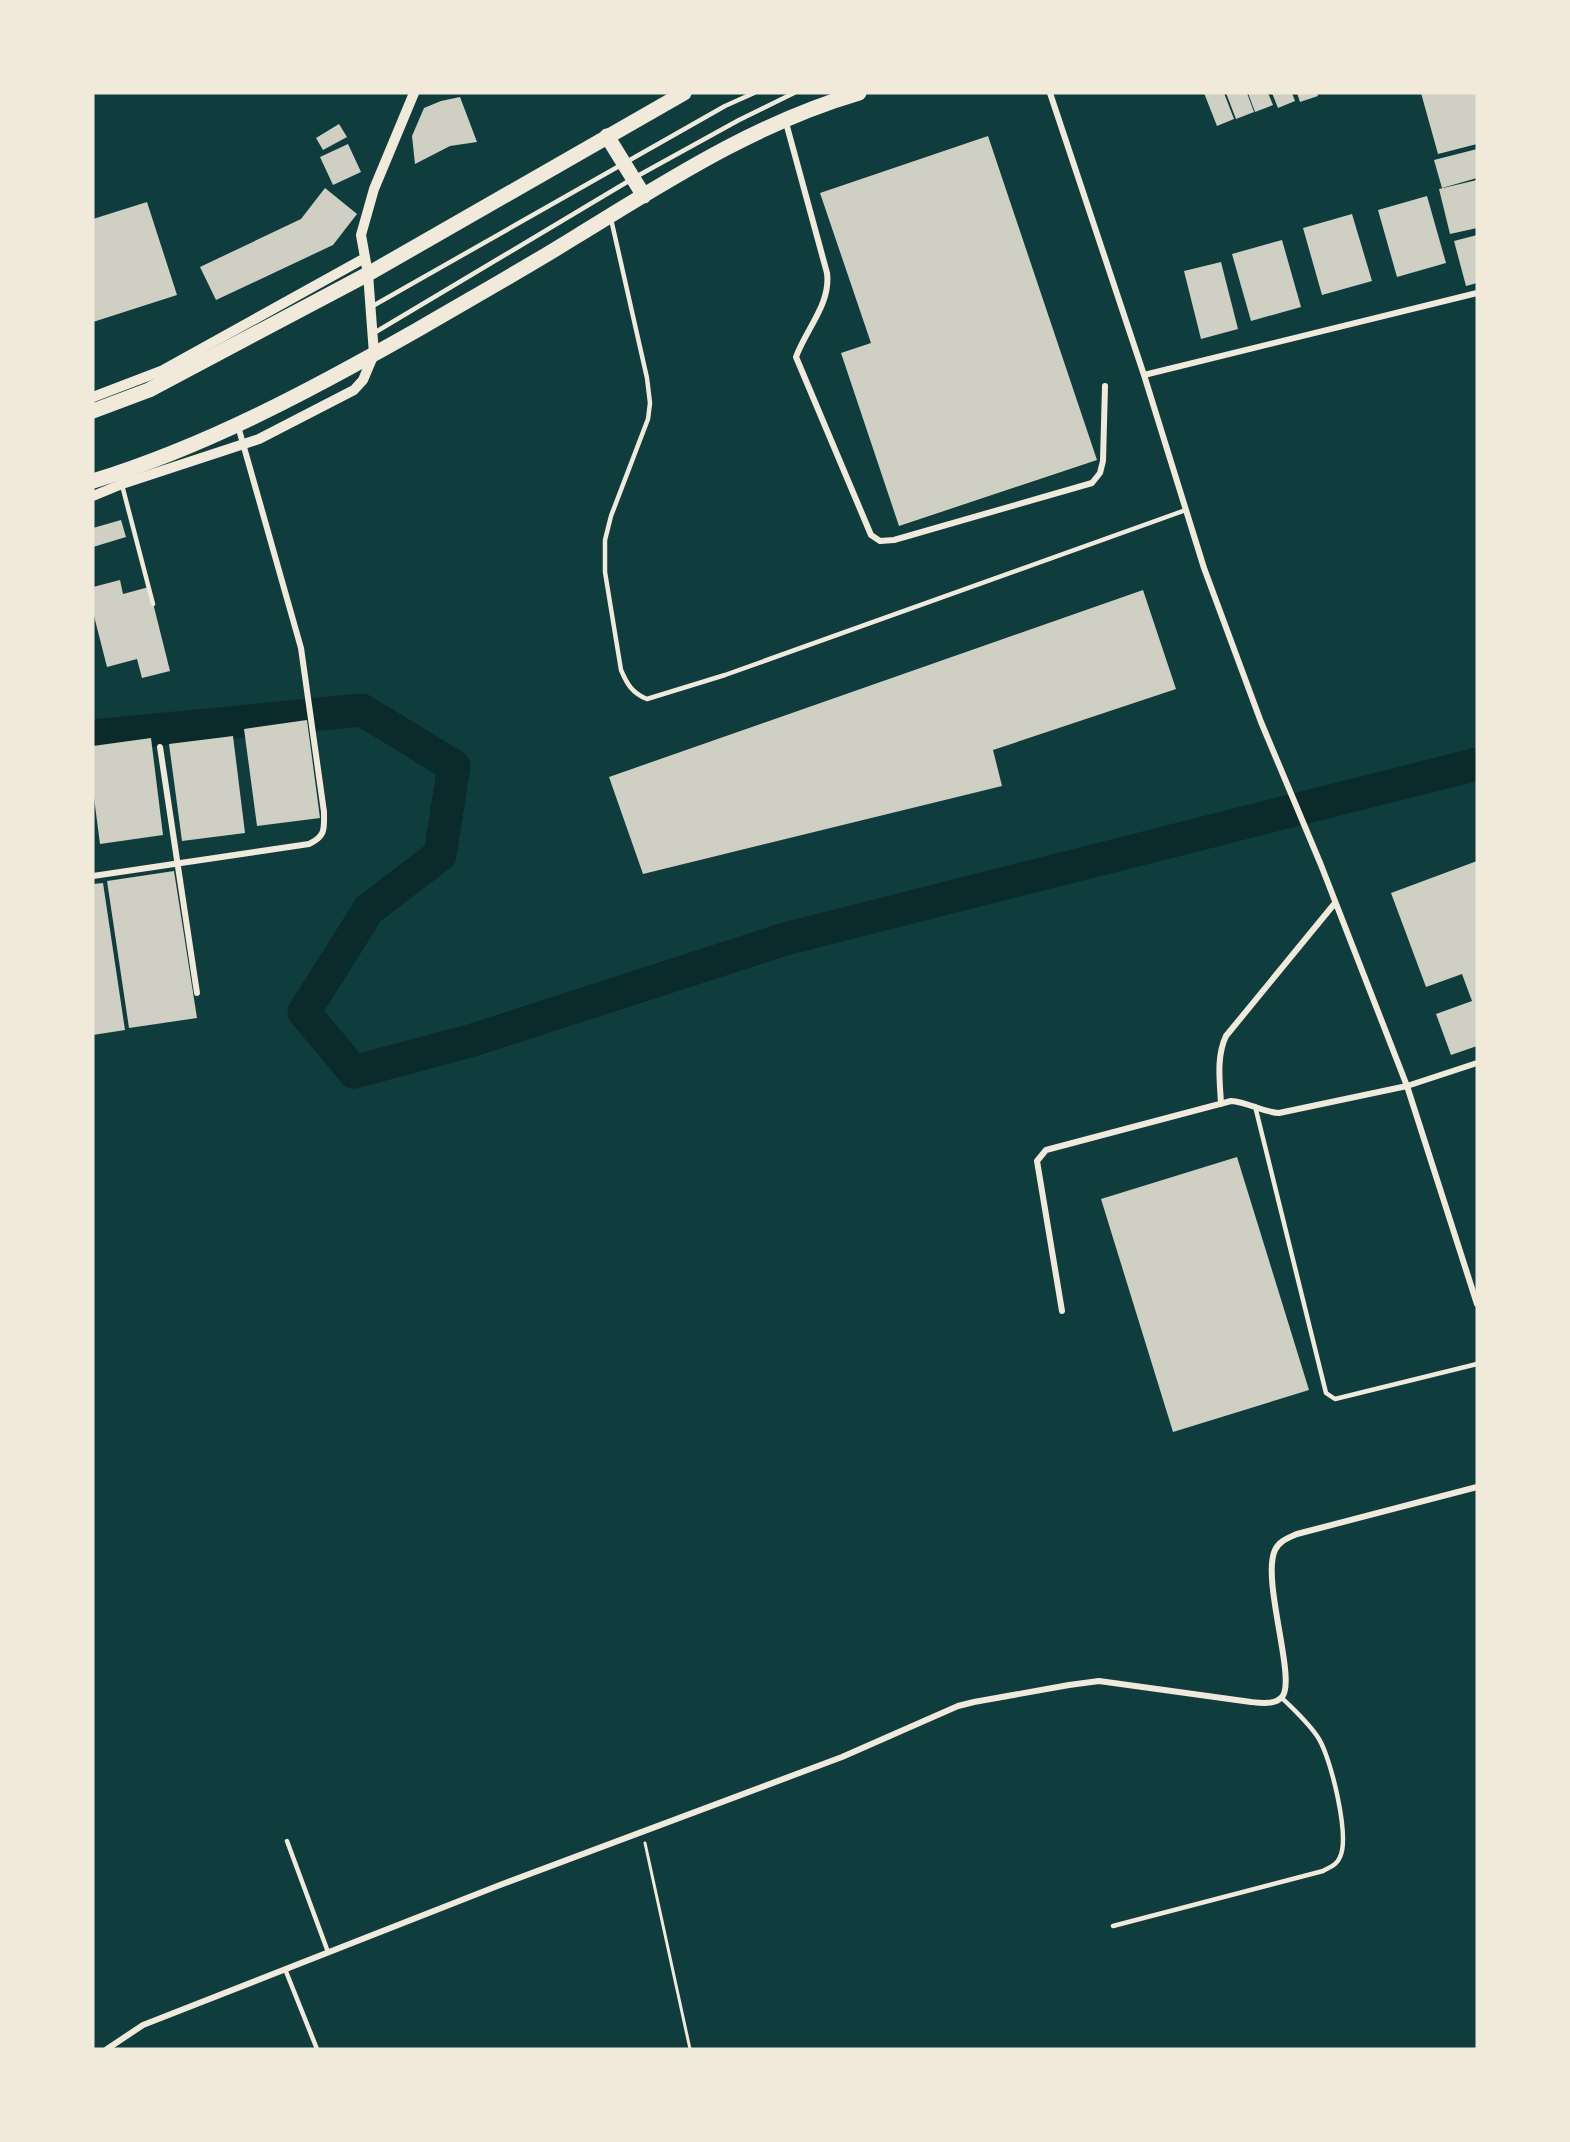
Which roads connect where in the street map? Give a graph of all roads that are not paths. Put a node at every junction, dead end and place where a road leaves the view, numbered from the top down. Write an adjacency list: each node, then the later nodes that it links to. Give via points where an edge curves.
1 (414, 93): 13 (street, via 364,217 361,235)
2 (684, 93): 8 (highway)
3 (754, 93): 9 (lane)
4 (794, 93): 10 (lane)
5 (859, 93): 7 (highway)
6 (1050, 93): 19 (street)
7 (784, 119): 11 (highway, via 730,145); 20 (street, via 828,285 796,357 871,535 880,541 894,540 1092,483 1103,461)
8 (607, 136): 9 (highway); 14 (highway)
9 (623, 164): 10 (highway); 16 (lane)
10 (632, 178): 11 (highway); 17 (lane)
11 (644, 196): 12 (highway)
12 (610, 216): 18 (highway); 28 (lane, via 650,403 648,419 605,540 605,572 621,670 635,694 646,699 725,675)
13 (365, 258): 14 (street); 21 (street, via 161,371)
14 (368, 274): 16 (street); 22 (highway, via 149,390)
15 (1477, 293): 19 (street)
16 (371, 307): 17 (street)
17 (372, 334): 18 (street)
18 (374, 354): 23 (highway); 24 (street, via 363,380 354,390)
19 (1144, 375): 28 (street)
20 (1105, 386)
21 (93, 397)
22 (93, 411)
23 (238, 425): 24 (street); 25 (highway)
24 (243, 444): 26 (street); 31 (street, via 301,648 324,812 323,832 319,840 309,844)
25 (93, 481)
26 (122, 484): 27 (street); 29 (lane)
27 (93, 496)
28 (1186, 510): 33 (street, via 1261,722)
29 (153, 604)
30 (160, 747): 31 (street)
31 (176, 864): 32 (street); 34 (street)
32 (93, 876)
33 (1335, 903): 36 (street); 37 (street, via 1226,1036 1220,1059)
34 (197, 993)
35 (1477, 1063): 36 (street)
36 (1407, 1086): 38 (street, via 1279,1113); 39 (street)
37 (1221, 1104): 38 (street, via 1242,1101); 40 (street, via 1054,1147 1039,1157)
38 (1255, 1106): 41 (lane, via 1326,1392 1335,1399)
39 (1477, 1304)
40 (1062, 1311)
41 (1477, 1364)
42 (1477, 1487): 43 (street, via 1282,1541 1271,1564 1287,1680)
43 (1281, 1698): 45 (lane, via 1307,1723 1327,1756 1344,1832 1344,1846 1335,1865); 46 (street, via 1251,1702 1099,1681 974,1702 842,1757)
44 (287, 1841): 46 (lane)
45 (1113, 1926)
46 (328, 1953): 47 (street)
47 (285, 1969): 48 (street, via 143,2025); 49 (lane)
48 (106, 2049)
49 (317, 2049)

